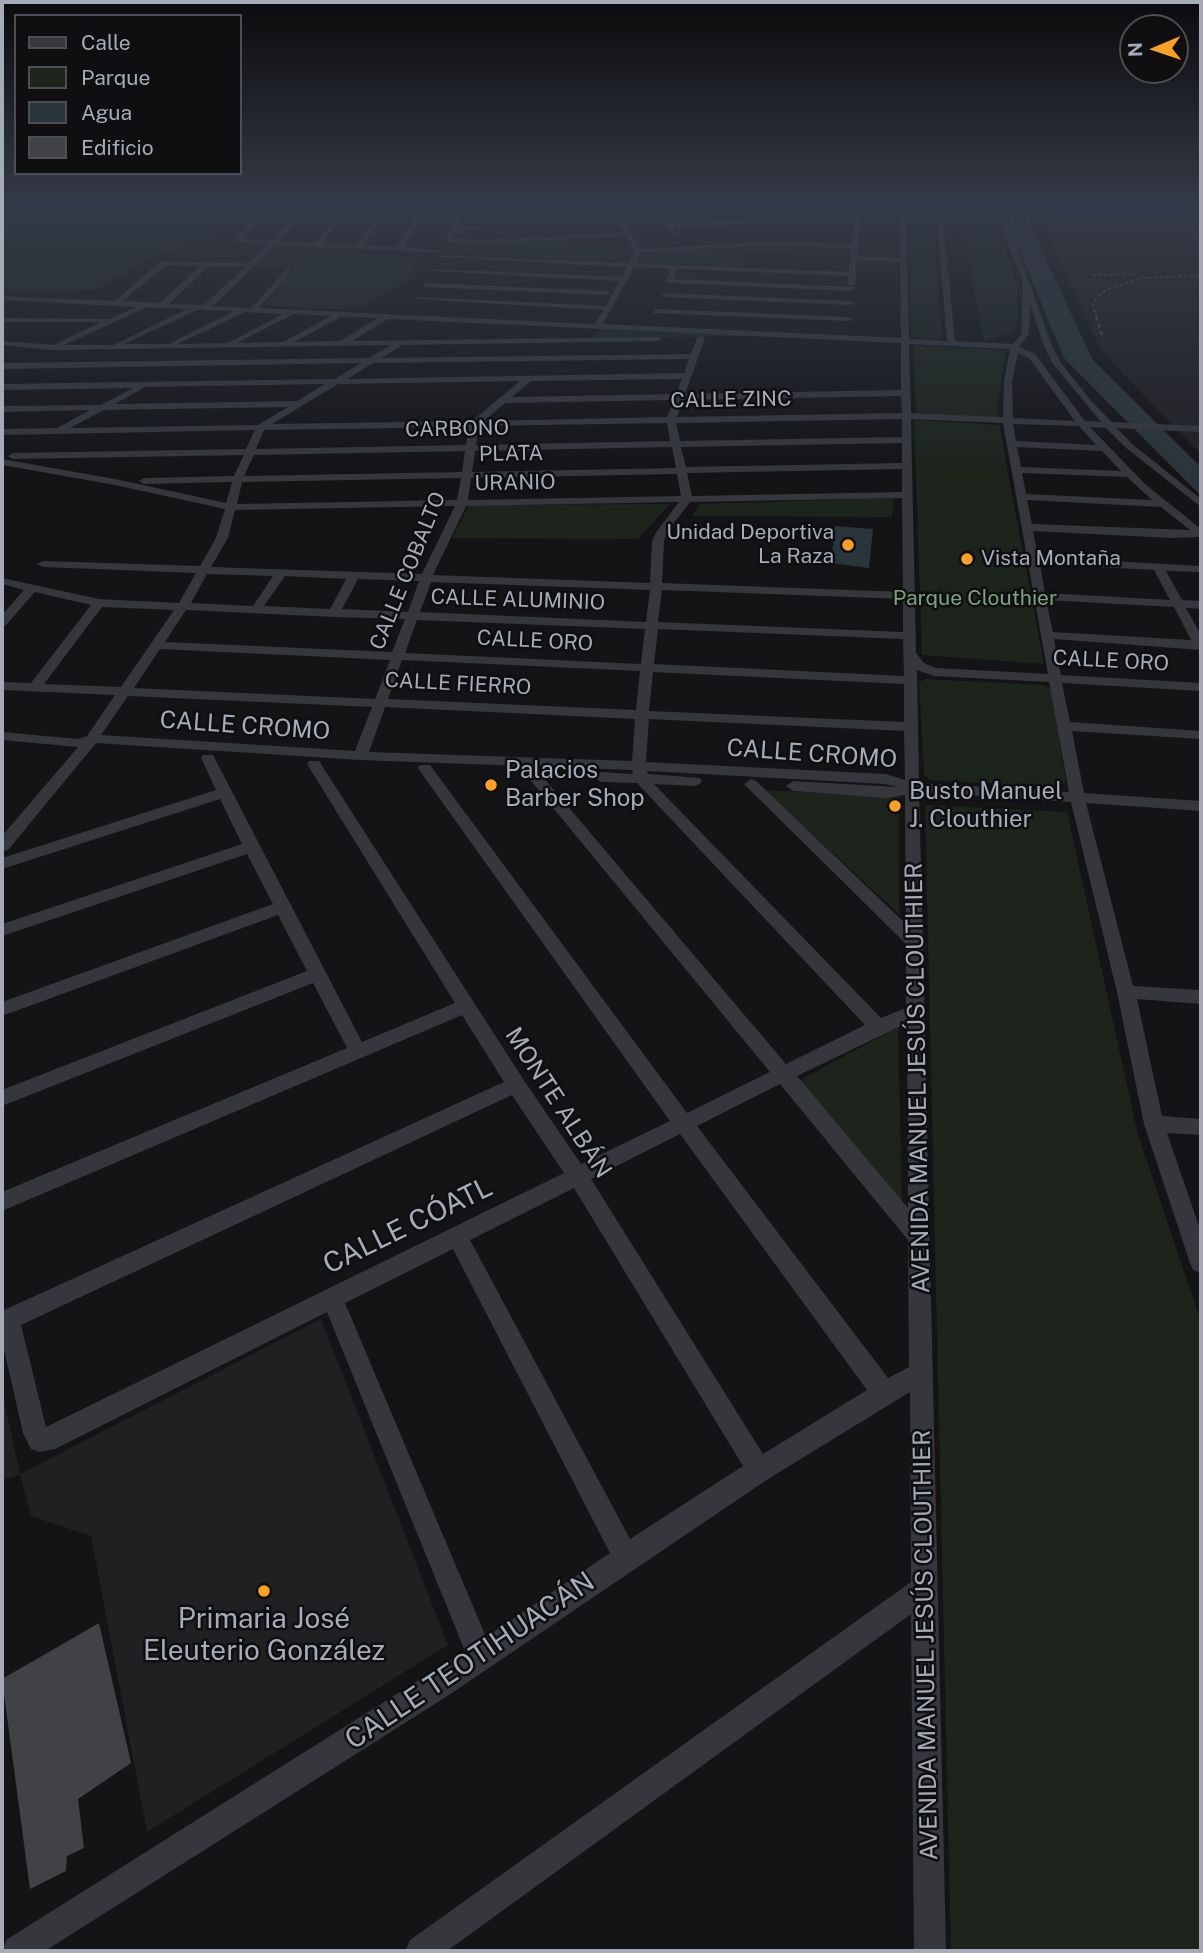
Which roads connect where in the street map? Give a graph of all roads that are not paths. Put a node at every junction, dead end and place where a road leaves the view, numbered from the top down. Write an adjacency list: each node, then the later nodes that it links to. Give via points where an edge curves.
1 (125, 296): 17 (street)
2 (172, 296): 20 (street)
3 (215, 296): 21 (street)
4 (265, 296): 25 (street)
5 (420, 296): 16 (street)
6 (605, 296): 22 (street)
7 (612, 296): 23 (street)
8 (663, 296): 27 (street)
9 (722, 296): 18 (street)
10 (850, 296): 18 (street)
11 (903, 296): 43 (street, AVENIDA MANUEL JESÚS CLOUTHIER)
12 (947, 296): 46 (street)
13 (1026, 296): 53 (street, via 1025,334)
14 (1032, 296): 76 (street, via 1052,355)
15 (2, 298): 17 (street)
16 (419, 299): 22 (street); 30 (street)
17 (117, 303): 19 (street)
18 (850, 303): 32 (street)
19 (147, 304): 20 (street); 35 (street)
20 (163, 305): 21 (street)
21 (203, 307): 24 (street); 52 (street)
22 (598, 308): 23 (street); 37 (street)
23 (608, 308): 37 (street)
24 (244, 309): 25 (street); 51 (street)
25 (254, 309): 26 (street)
26 (293, 311): 28 (street); 50 (street)
27 (656, 311): 32 (street); 36 (street)
28 (342, 313): 29 (street); 49 (street)
29 (389, 315): 30 (street); 47 (street)
30 (410, 316): 31 (street)
31 (440, 318): 37 (street); 45 (street)
32 (849, 319): 41 (street)
33 (3, 320): 34 (street)
34 (60, 320): 35 (street); 38 (street)
35 (114, 320): 54 (street)
36 (649, 322)
37 (592, 326): 40 (street); 44 (street)
38 (38, 329)
39 (27, 334): 48 (street)
40 (791, 335): 41 (street); 42 (street)
41 (847, 337): 43 (street)
42 (701, 338): 44 (street); 55 (street)
43 (904, 339): 46 (street); 65 (street, AVENIDA MANUEL JESÚS CLOUTHIER)
44 (579, 340): 45 (street); 56 (street)
45 (401, 342): 47 (street); 57 (street)
46 (951, 342): 53 (street)
47 (344, 343): 49 (street)
48 (3, 344): 54 (street)
49 (284, 344): 50 (street)
50 (226, 345): 51 (street); 58 (street)
51 (167, 346): 52 (street)
52 (112, 347): 54 (street)
53 (1015, 347): 73 (street, via 1008,382); 75 (street, via 1032,356)
54 (51, 348): 59 (street)
55 (694, 356): 56 (street); 60 (street)
56 (554, 359): 57 (street); 61 (street)
57 (370, 361): 58 (street); 62 (street)
58 (185, 365): 59 (street); 63 (street)
59 (3, 367)
60 (687, 376): 61 (street); 66 (street)
61 (529, 378): 62 (street); 67 (street)
62 (335, 382): 63 (street); 68 (street)
63 (145, 385): 64 (street); 69 (street)
64 (2, 387)
65 (905, 393): 66 (street); 71 (street, AVENIDA MANUEL JESÚS CLOUTHIER)
66 (680, 397): 67 (street); 72 (street)
67 (501, 400): 74 (street)
68 (298, 404): 69 (street); 77 (street)
69 (103, 407): 70 (street); 79 (street)
70 (2, 409)
71 (906, 416): 72 (street, CALLE ZINC); 73 (street, CALLE ZINC); 82 (street, AVENIDA MANUEL JESÚS CLOUTHIER)
72 (671, 420): 74 (street, CALLE ZINC); 83 (street)
73 (1008, 420): 75 (street, CALLE ZINC); 84 (street)
74 (474, 424): 77 (street, CALLE ZINC); 86 (street, CALLE COBALTO)
75 (1082, 424): 76 (street, CALLE ZINC); 81 (street)
76 (1107, 425): 78 (street, CALLE ZINC); 85 (street)
77 (261, 427): 79 (street, CALLE ZINC); 88 (street)
78 (1201, 429)
79 (57, 431): 80 (street, CALLE ZINC); 89 (street)
80 (2, 432)
81 (1091, 433): 85 (street, via 1103,430); 87 (street)
82 (906, 440): 83 (street, CARBONO); 90 (street, AVENIDA MANUEL JESÚS CLOUTHIER)
83 (674, 444): 86 (street, CARBONO); 91 (street)
84 (1013, 444): 87 (street); 92 (street)
85 (1128, 446): 98 (street)
86 (470, 448): 88 (street, CARBONO); 94 (street, CALLE COBALTO)
87 (1107, 448): 93 (street)
88 (249, 452): 89 (street, CARBONO); 95 (street)
89 (4, 459): 96 (street, URANIO)
90 (907, 466): 91 (street, PLATA); 97 (street, AVENIDA MANUEL JESÚS CLOUTHIER)
91 (681, 470): 94 (street, PLATA); 100 (street)
92 (1017, 470): 93 (street); 99 (street)
93 (1129, 474): 102 (street)
94 (466, 475): 95 (street, PLATA); 101 (street, CALLE COBALTO)
95 (238, 479): 96 (street, PLATA); 104 (street)
96 (115, 482): 104 (street, URANIO)
97 (908, 495): 100 (street, URANIO); 119 (street, AVENIDA MANUEL JESÚS CLOUTHIER)
98 (1190, 496): 103 (street); 105 (street)
99 (1023, 497): 102 (street); 106 (street)
100 (687, 499): 101 (street, URANIO); 118 (street, via 658,541)
101 (462, 503): 104 (street, URANIO); 115 (street, CALLE COBALTO)
102 (1161, 504): 107 (street)
103 (1201, 505)
104 (230, 507): 111 (street, via 222,538)
105 (1201, 512)
106 (1028, 527): 107 (street); 108 (street)
107 (1201, 533)
108 (1034, 560): 110 (street); 120 (street)
109 (43, 564): 111 (street)
110 (1158, 567): 112 (street); 122 (street)
111 (206, 569): 113 (street); 124 (street)
112 (1201, 569)
113 (281, 573): 114 (street); 125 (street)
114 (354, 575): 115 (street); 126 (street)
115 (427, 578): 118 (street); 127 (street, CALLE COBALTO)
116 (2, 581): 117 (street, CALLE ALUMINIO)
117 (33, 587): 121 (street, CALLE ALUMINIO); 128 (street)
118 (656, 587): 119 (street); 129 (street)
119 (910, 596): 131 (street, AVENIDA MANUEL JESÚS CLOUTHIER)
120 (1040, 596): 122 (street); 130 (street)
121 (99, 603): 124 (street, CALLE ALUMINIO); 142 (street)
122 (1177, 604): 123 (street); 133 (street)
123 (1201, 605)
124 (183, 606): 125 (street, CALLE ALUMINIO); 132 (street)
125 (257, 608): 126 (street, CALLE ALUMINIO)
126 (334, 613): 127 (street, CALLE ALUMINIO)
127 (411, 615): 129 (street, CALLE ALUMINIO); 135 (street, CALLE COBALTO)
128 (2, 622)
129 (650, 625): 131 (street, CALLE ALUMINIO); 136 (street)
130 (1046, 635): 133 (street); 139 (street)
131 (910, 636): 134 (street, AVENIDA MANUEL JESÚS CLOUTHIER)
132 (157, 645): 135 (street, CALLE ORO); 143 (street)
133 (1201, 645)
134 (910, 653): 137 (street, via 919,666); 138 (street, AVENIDA MANUEL JESÚS CLOUTHIER)
135 (396, 656): 136 (street, CALLE ORO); 144 (street, CALLE COBALTO)
136 (647, 667): 138 (street, CALLE ORO); 145 (street)
137 (934, 672): 138 (street); 139 (street, CALLE ORO)
138 (911, 680): 146 (street, AVENIDA MANUEL JESÚS CLOUTHIER)
139 (1056, 680): 141 (street, CALLE ORO); 147 (street)
140 (2, 686): 142 (street, CALLE FIERRO)
141 (1201, 687)
142 (34, 688): 143 (street, CALLE FIERRO)
143 (126, 691): 144 (street, CALLE FIERRO); 150 (street)
144 (380, 702): 145 (street, CALLE FIERRO); 151 (street, CALLE COBALTO)
145 (642, 714): 146 (street, CALLE FIERRO); 155 (street)
146 (913, 726): 158 (street, AVENIDA MANUEL JESÚS CLOUTHIER)
147 (1063, 726): 148 (street); 160 (street)
148 (1201, 734)
149 (2, 736): 150 (street, CALLE CROMO)
150 (85, 743): 151 (street, CALLE CROMO); 152 (street, CALLE CROMO); 163 (street)
151 (360, 756): 155 (street, CALLE CROMO)
152 (208, 758): 153 (street, CALLE CROMO); 159 (street)
153 (314, 764): 154 (street, CALLE CROMO); 173 (street, MONTE ALBÁN)
154 (425, 768): 156 (street, CALLE CROMO); 181 (street)
155 (640, 772): 156 (street, CALLE CROMO); 157 (street, CALLE CROMO); 158 (street, CALLE CROMO, via 886,779); 176 (street)
156 (533, 773): 178 (street)
157 (751, 784): 158 (street, CALLE CROMO, via 888,793); 169 (street)
158 (913, 786): 160 (street); 169 (street, AVENIDA MANUEL JESÚS CLOUTHIER)
159 (225, 792): 165 (street); 166 (street)
160 (1077, 798): 161 (street); 171 (street)
161 (1201, 806)
162 (2, 818): 163 (street)
163 (22, 821): 164 (street)
164 (2, 846)
165 (251, 847): 167 (street); 168 (street)
166 (2, 864)
167 (282, 907): 170 (street); 174 (street)
168 (2, 930)
169 (917, 945): 175 (street, AVENIDA MANUEL JESÚS CLOUTHIER)
170 (317, 974): 177 (street); 180 (street)
171 (1126, 992): 172 (street); 182 (street)
172 (1201, 997)
173 (467, 1005): 177 (street); 179 (street, MONTE ALBÁN)
174 (2, 1009)
175 (918, 1011): 176 (street, CALLE CÓATL); 187 (street, AVENIDA MANUEL JESÚS CLOUTHIER)
176 (877, 1027): 178 (street, CALLE CÓATL)
177 (359, 1052): 185 (street)
178 (782, 1075): 181 (street, CALLE CÓATL); 187 (street)
179 (516, 1085): 184 (street, MONTE ALBÁN); 190 (street)
180 (2, 1098)
181 (684, 1124): 184 (street, CALLE CÓATL); 192 (street)
182 (1154, 1124): 183 (street); 188 (street)
183 (1201, 1127)
184 (577, 1175): 186 (street, CALLE CÓATL); 193 (street, MONTE ALBÁN)
185 (2, 1202)
186 (457, 1236): 189 (street, CALLE CÓATL); 194 (street)
187 (921, 1239): 191 (street, AVENIDA MANUEL JESÚS CLOUTHIER)
188 (1201, 1263)
189 (332, 1298): 190 (street, CALLE CÓATL, via 43,1440 35,1433); 196 (street)
190 (5, 1320)
191 (922, 1373): 192 (street, CALLE TEOTIHUACÁN); 195 (street, AVENIDA MANUEL JESÚS CLOUTHIER)
192 (884, 1393): 193 (street, CALLE TEOTIHUACÁN)
193 (759, 1470): 194 (street, CALLE TEOTIHUACÁN)
194 (626, 1557): 196 (street, CALLE TEOTIHUACÁN)
195 (925, 1588): 198 (street); 199 (street, AVENIDA MANUEL JESÚS CLOUTHIER)
196 (480, 1655): 197 (street, CALLE TEOTIHUACÁN)
197 (17, 1951)
198 (421, 1951)
199 (930, 1951)

